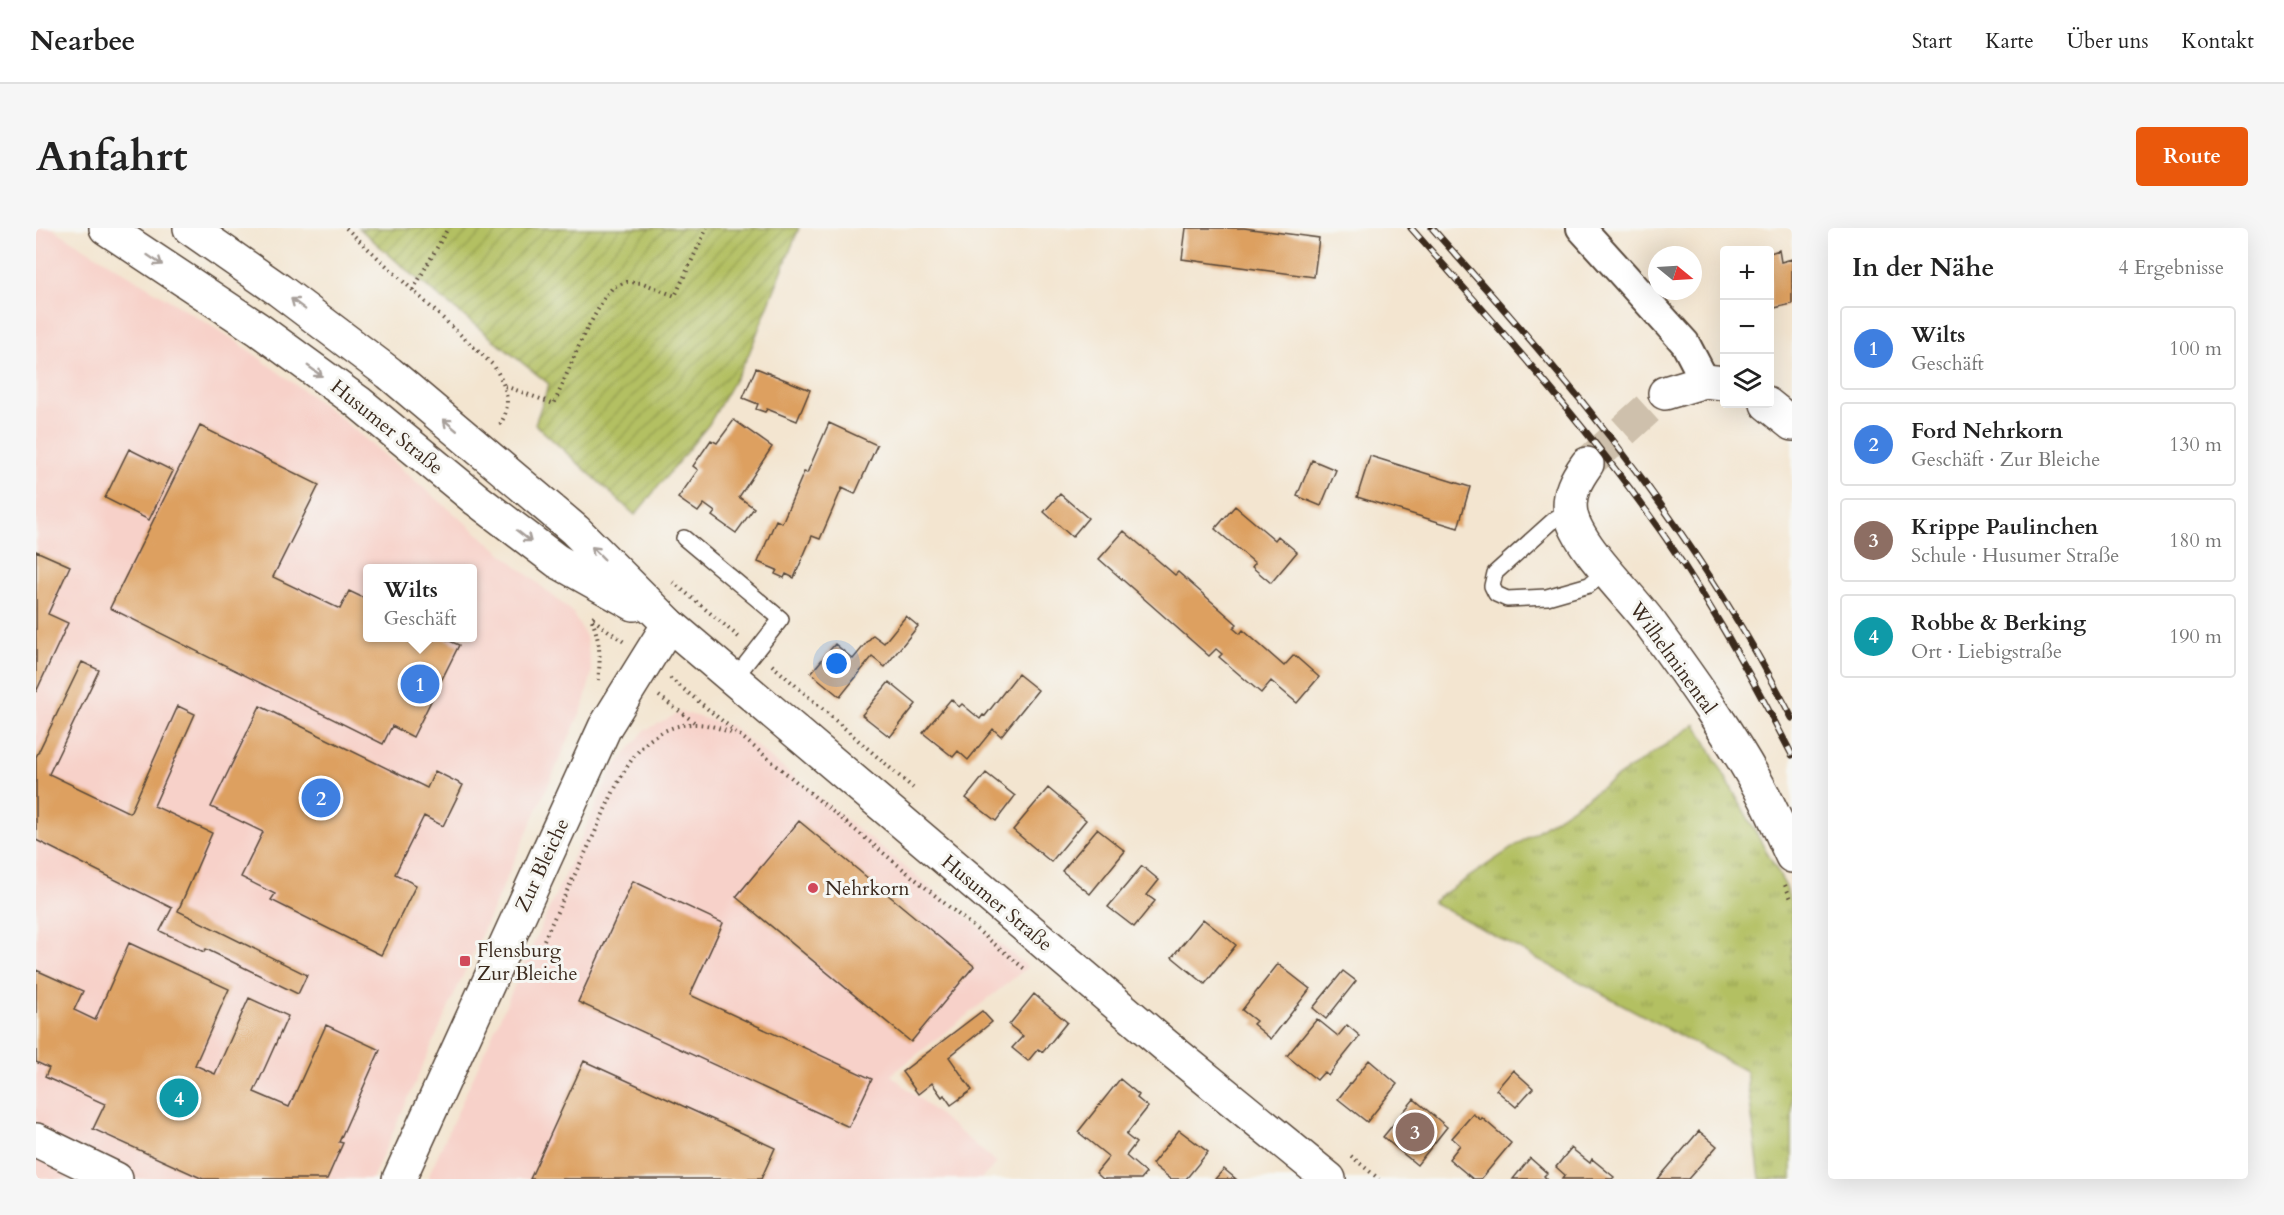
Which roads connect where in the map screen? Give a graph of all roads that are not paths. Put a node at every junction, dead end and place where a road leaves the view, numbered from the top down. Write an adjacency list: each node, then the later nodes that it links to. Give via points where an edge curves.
1 (106, 228): 12 (main road, Husumer Straße, one-way to 12, via 258,328 358,402 556,561)
2 (190, 228): 12 (main road, Husumer Straße, one-way to 2, via 575,530 370,359)
3 (1581, 228): 4 (street)
4 (1715, 382): 5 (main road)
5 (1665, 393)
6 (1772, 408): 7 (main road)
7 (1792, 424)
8 (1587, 464): 9 (main road, via 1575,481)
9 (1570, 514): 11 (main road, Wilhelminental, via 1578,534); 11 (lane, via 1556,518 1495,573 1492,586 1496,594 1507,599 1547,597 1589,585)
10 (684, 538): 13 (lane, via 781,619)
11 (1607, 571): 14 (main road, Wilhelminental, via 1651,623 1707,703 1765,798)
12 (669, 624): 13 (main road, Husumer Straße); 17 (main road, Zur Bleiche, via 605,727)
13 (734, 679): 18 (main road, Husumer Straße)
14 (1792, 856)
15 (36, 1140): 16 (main road)
16 (116, 1179)
17 (399, 1179)
18 (1329, 1179)

